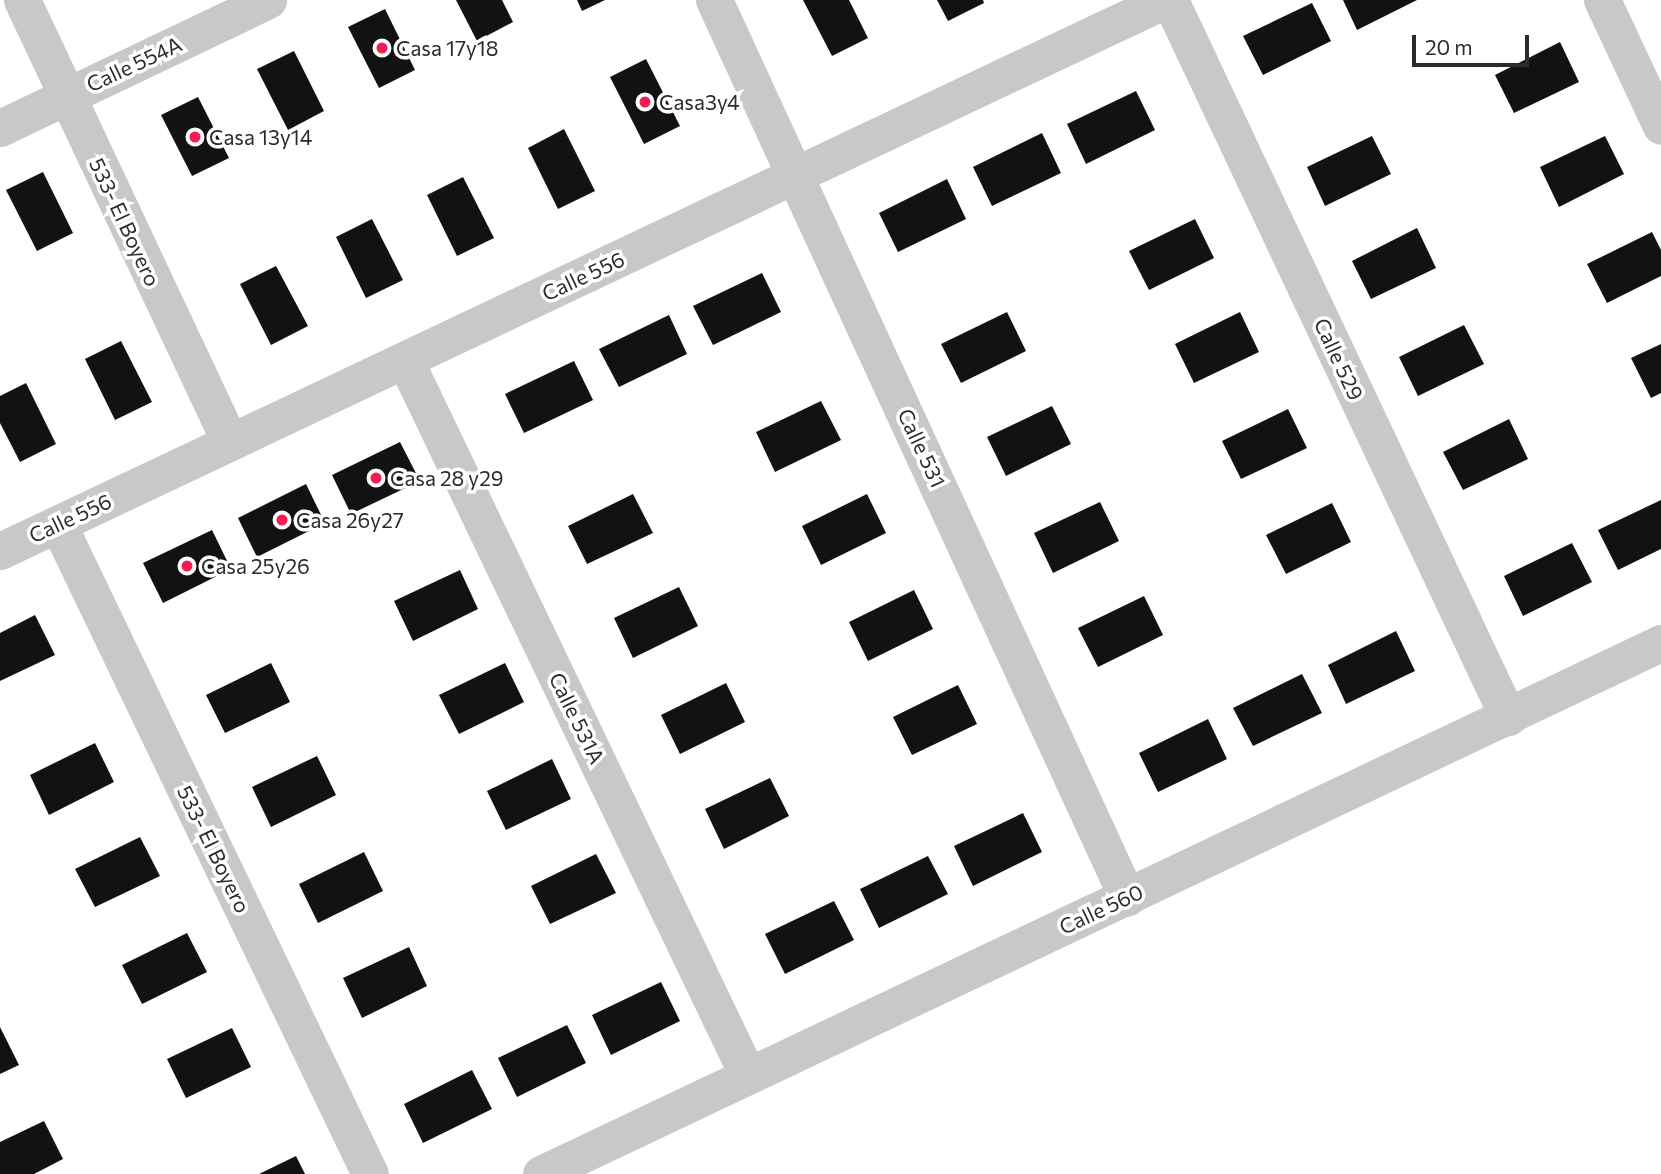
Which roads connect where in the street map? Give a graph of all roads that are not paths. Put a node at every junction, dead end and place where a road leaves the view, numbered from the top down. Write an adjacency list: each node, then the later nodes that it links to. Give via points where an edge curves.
1 (22, 0): 6 (street, 533- El Boyero)
2 (268, 0): 6 (street, Calle 554A)
3 (714, 0): 9 (street, Calle 531)
4 (1167, 0): 9 (street, Calle 556); 15 (street, Calle 529)
5 (1602, 0): 7 (street)
6 (65, 97): 8 (street, Calle 554A); 11 (street, 533- El Boyero)
7 (1661, 126)
8 (0, 128)
9 (796, 174): 10 (street, Calle 556); 16 (street, Calle 531)
10 (405, 360): 11 (street, Calle 556); 17 (street, Calle 531A)
11 (230, 442): 12 (street, Calle 556)
12 (58, 524): 13 (street, Calle 556); 18 (street, 533- El Boyero)
13 (0, 551)
14 (1661, 643): 15 (street, Calle 560)
15 (1508, 717): 16 (street, Calle 560)
16 (1127, 897): 17 (street, Calle 560)
17 (748, 1076): 19 (street, Calle 560)
18 (370, 1174)
19 (541, 1174)

